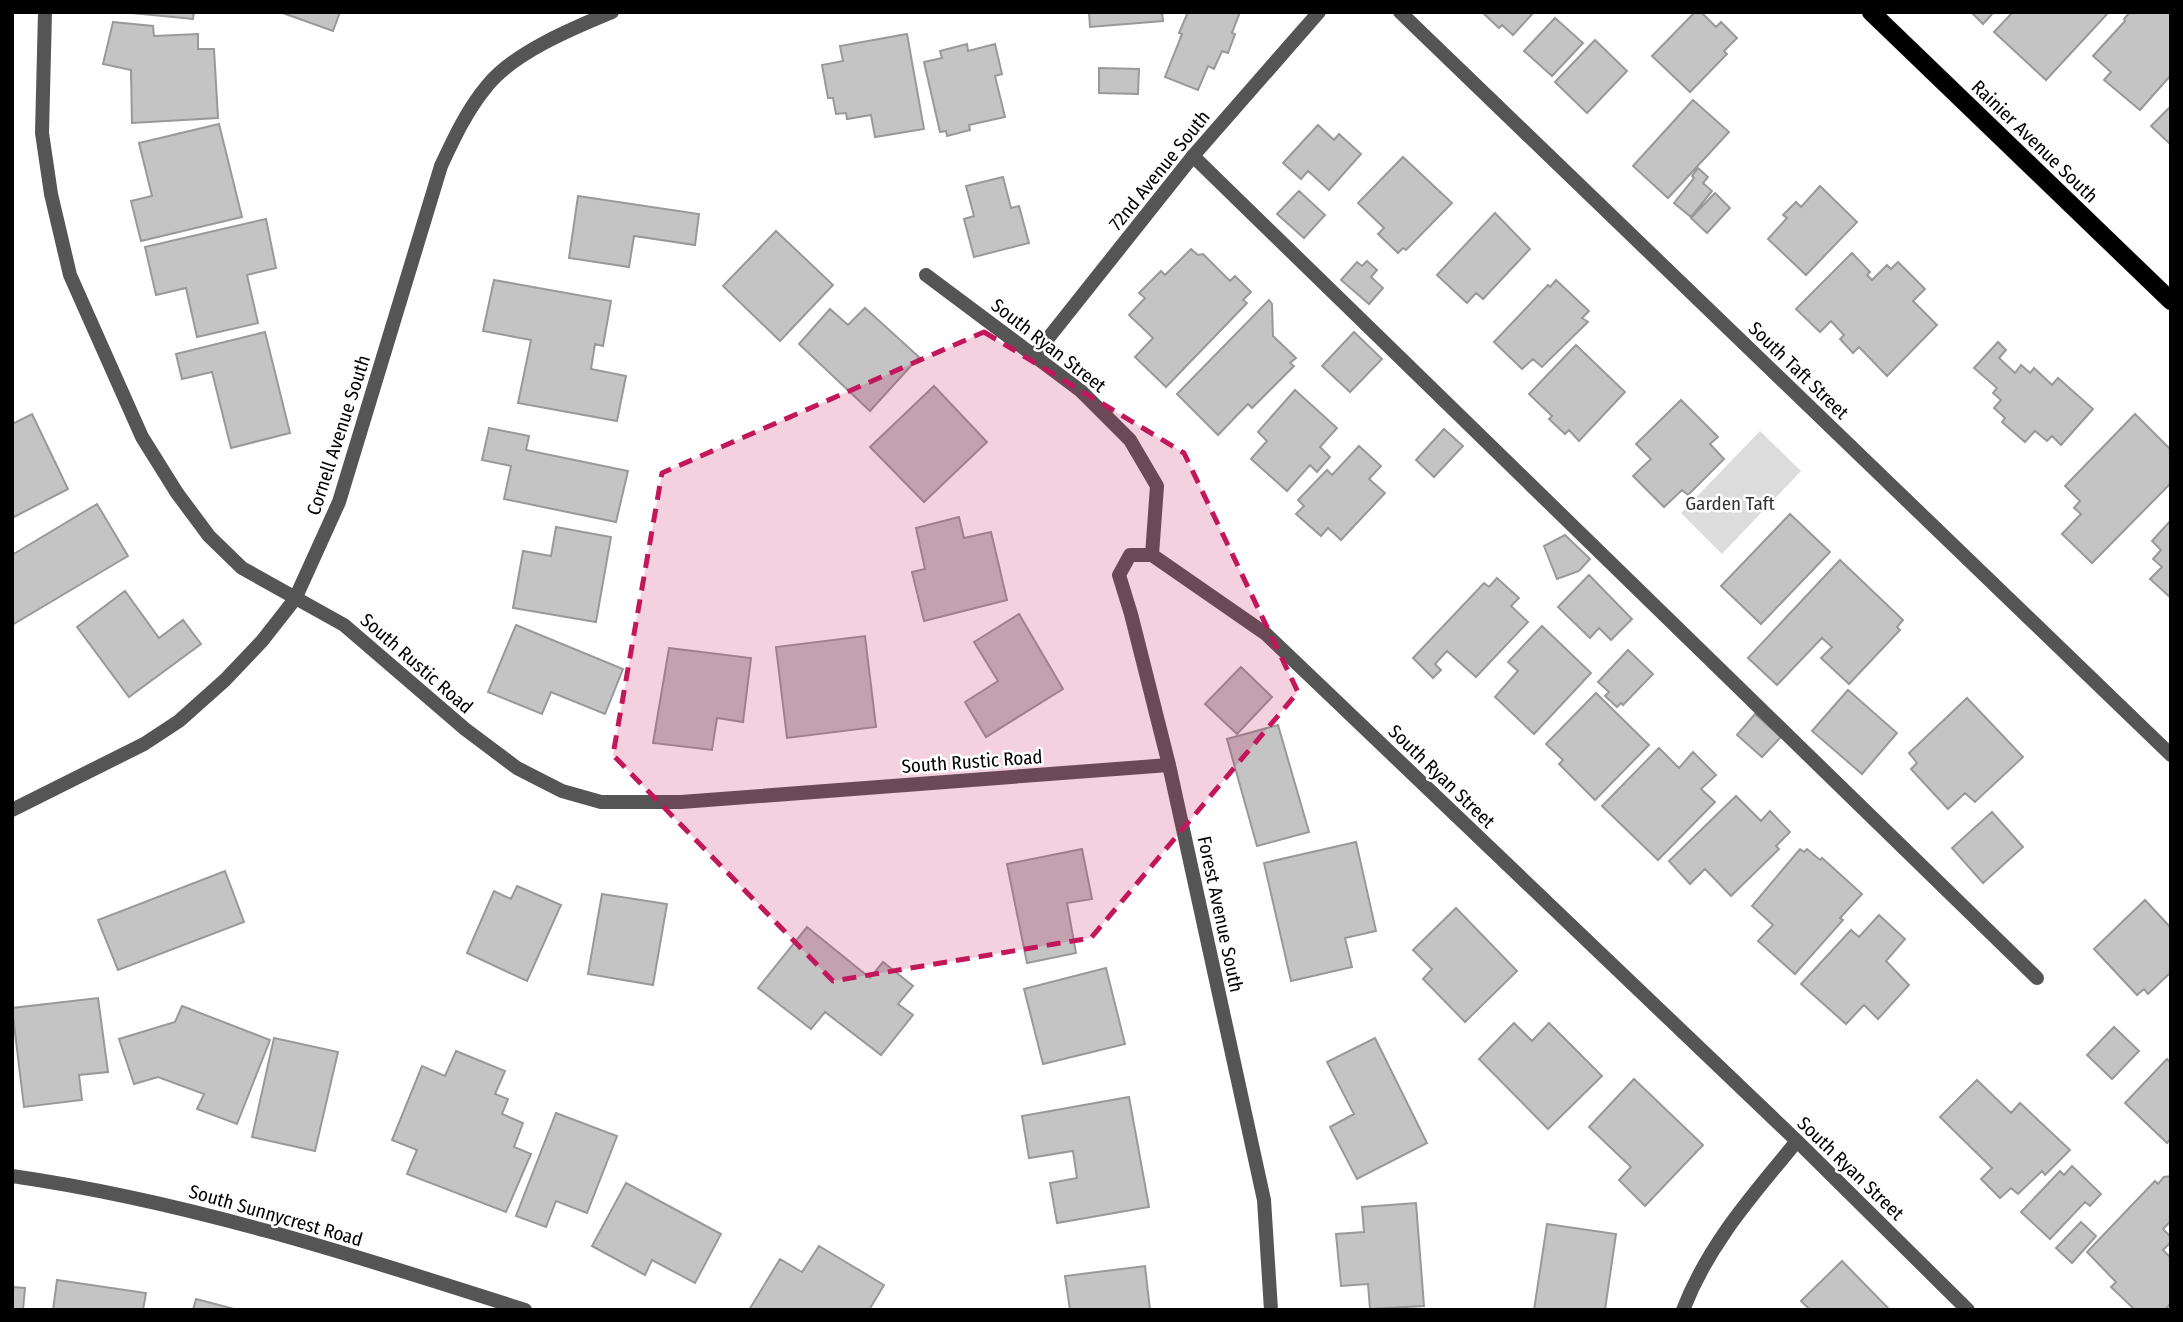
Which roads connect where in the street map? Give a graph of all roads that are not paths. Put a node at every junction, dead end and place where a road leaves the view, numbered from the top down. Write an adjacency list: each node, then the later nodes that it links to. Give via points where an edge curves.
1 (45, 12): 11 (street, South Rustic Road, via 42,133 70,275 142,437 177,493 209,536 242,568)
2 (612, 12): 11 (street, Cornell Avenue South, via 526,53 488,83 463,120 442,166 339,502)
3 (1319, 12): 6 (street, 72nd Avenue South)
4 (1401, 12): 12 (street, South Taft Street)
5 (1871, 12): 8 (main road, Rainier Avenue South)
6 (1193, 156): 9 (street, 72nd Avenue South); 15 (street)
7 (926, 275): 9 (street, South Ryan Street)
8 (2171, 300)
9 (1034, 356): 10 (street, South Ryan Street, via 1081,391 1130,440 1157,486)
10 (1152, 555): 13 (street, Forest Avenue South, via 1130,555 1119,576); 16 (street, South Ryan Street, via 1266,634)
11 (295, 599): 13 (street, South Rustic Road, via 344,625 517,768 562,790 601,802 681,802); 14 (street, Cornell Avenue South, via 225,680 179,721 144,744)
12 (2171, 755)
13 (1169, 765): 19 (street, Forest Avenue South, via 1264,1200)
14 (12, 810)
15 (2037, 978)
16 (1797, 1141): 20 (street, via 1722,1234 1696,1276); 21 (street, South Ryan Street)
17 (12, 1176): 18 (street, South Sunnycrest Road, via 166,1205)
18 (525, 1310)
19 (1271, 1310)
20 (1683, 1310)
21 (1968, 1310)

